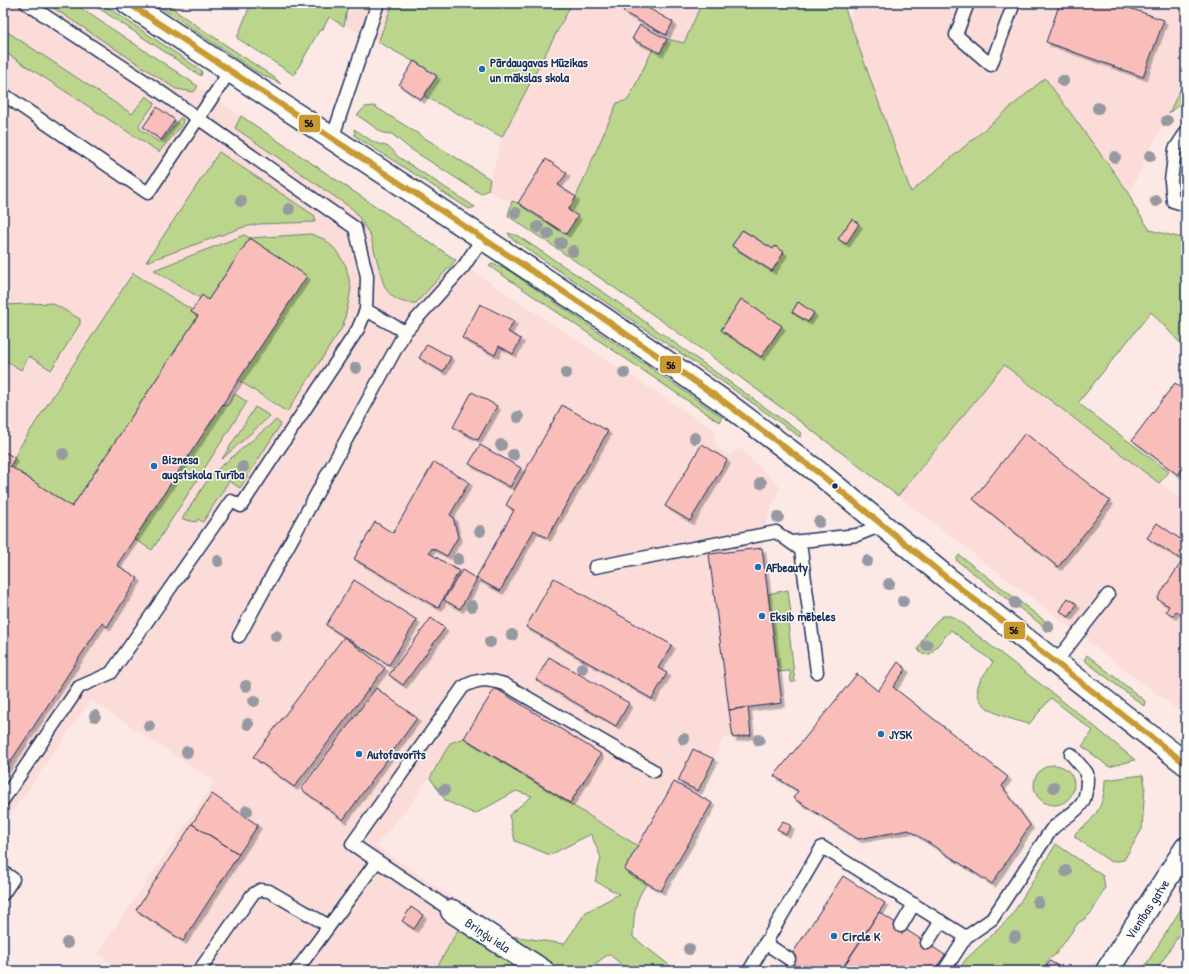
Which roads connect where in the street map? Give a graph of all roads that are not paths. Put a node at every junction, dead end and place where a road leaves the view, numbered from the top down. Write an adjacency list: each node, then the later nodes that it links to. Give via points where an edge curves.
1 (26, 3): 8 (lane)
2 (128, 3): 6 (main road)
3 (378, 3): 10 (lane)
4 (968, 3): 5 (lane, via 956,35 991,65)
5 (1014, 3)
6 (230, 71): 8 (lane); 10 (main road)
7 (3, 94): 8 (lane, via 148,193)
8 (199, 118): 13 (lane, via 356,228 367,276)
9 (1186, 132): 11 (lane, via 1175,149 1171,181 1173,201)
10 (332, 139): 12 (main road)
11 (1186, 205)
12 (482, 239): 14 (lane, via 464,266); 15 (main road, via 723,401 819,473)
13 (366, 310): 14 (lane); 25 (lane, via 358,329 241,506 231,501 111,673 79,687)
14 (405, 332): 19 (lane)
15 (882, 525): 16 (lane, via 857,536); 20 (main road)
16 (792, 542): 17 (lane, via 776,532); 21 (lane, via 801,550 804,560)
17 (596, 567)
18 (1108, 595): 20 (lane)
19 (238, 636)
20 (1055, 662): 23 (main road)
21 (817, 672)
22 (1071, 754): 35 (lane, via 1087,773 1086,798 1075,812 1062,818 1051,830 992,919)
23 (1186, 764)
24 (654, 771): 27 (lane, via 504,684 488,679 473,682 463,687 352,844)
25 (3, 800)
26 (1186, 848): 44 (main road, Vienības gatve)
27 (377, 861): 31 (lane); 33 (lane)
28 (3, 872): 29 (lane, via 13,879)
29 (3, 894)
30 (914, 904): 32 (lane); 34 (lane); 36 (lane, via 822,847)
31 (452, 911): 41 (main road, Briņģu iela)
32 (941, 921): 35 (lane); 37 (lane)
33 (329, 926): 39 (lane, via 269,891 260,890 252,895); 40 (lane)
34 (900, 926)
35 (966, 937): 43 (lane)
36 (765, 943): 38 (lane); 42 (lane)
37 (927, 944)
38 (789, 959)
39 (199, 971)
40 (296, 971)
41 (543, 971)
42 (749, 971)
43 (944, 971)
44 (1107, 971)

